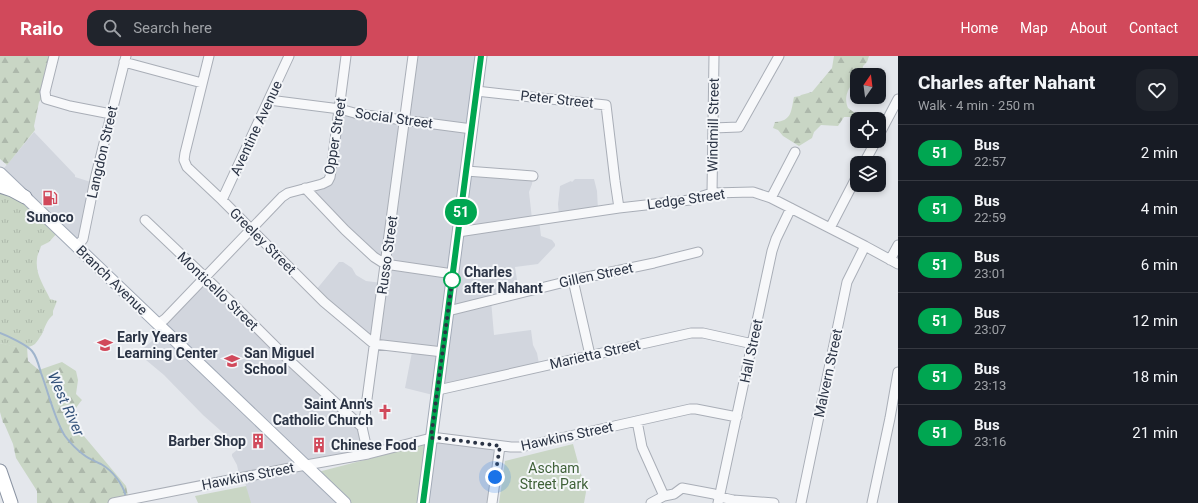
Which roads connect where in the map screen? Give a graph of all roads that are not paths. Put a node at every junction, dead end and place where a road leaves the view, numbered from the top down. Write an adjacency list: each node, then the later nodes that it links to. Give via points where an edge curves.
1 (54, 56): 15 (street, via 45,92 46,99)
2 (209, 56): 10 (street, Greeley Street)
3 (289, 56): 13 (street, Aventine Avenue)
4 (346, 56): 14 (street, Opper Street)
5 (413, 56): 16 (street, Russo Street)
6 (481, 56): 11 (main road)
7 (714, 56): 18 (street, Windmill Street)
8 (779, 56): 18 (street, via 739,127)
9 (125, 59): 10 (street, via 162,73); 15 (street, Langdon Street)
10 (202, 83): 30 (street, Greeley Street, via 184,160 187,167)
11 (476, 91): 19 (main road); 31 (street, Peter Street, via 606,105)
12 (898, 99): 17 (street)
13 (269, 100): 14 (street, Social Street); 30 (street, Aventine Avenue)
14 (340, 109): 16 (street, Social Street); 25 (street, Opper Street, via 330,177 322,184)
15 (111, 114): 39 (street, Langdon Street, via 83,238)
16 (405, 120): 19 (street, Social Street); 42 (street, Russo Street)
17 (886, 122)
18 (713, 128): 27 (street, Windmill Street)
19 (472, 129): 21 (main road)
20 (795, 152): 29 (street)
21 (466, 171): 23 (street); 36 (main road)
22 (0, 173): 28 (main road, Branch Avenue)
23 (533, 176)
24 (0, 186): 28 (highway)
25 (305, 188): 35 (street, Opper Street, via 282,197); 42 (street, via 345,230 374,257)
26 (850, 189): 34 (street)
27 (712, 194): 29 (street, Ledge Street, via 753,192); 31 (street, Ledge Street, via 690,200)
28 (24, 197): 39 (main road, Branch Avenue)
29 (771, 198): 32 (street, Ledge Street)
30 (222, 200): 35 (street, Greeley Street)
31 (619, 208): 36 (street, Ledge Street)
32 (790, 208): 34 (street, Ledge Street); 49 (street, Hall Street, via 772,251)
33 (145, 220): 44 (street, Monticello Street)
34 (830, 228): 38 (street, Ledge Street)
35 (251, 229): 44 (street, Opper Street); 48 (street, Greeley Street, via 324,302)
36 (458, 232): 43 (main road)
37 (898, 245): 41 (street)
38 (865, 246): 41 (street, Ledge Street); 71 (street, Malvern Street, via 847,282)
39 (77, 247): 47 (main road, Branch Avenue)
40 (698, 252): 45 (street, Gillen Street)
41 (894, 262)
42 (386, 264): 43 (street); 48 (street, Russo Street)
43 (453, 274): 46 (main road)
44 (205, 276): 47 (street, Opper Street); 56 (street, Monticello Street, via 289,360)
45 (573, 280): 46 (street, Gillen Street); 51 (street)
46 (448, 311): 50 (main road)
47 (158, 324): 60 (main road, Branch Avenue)
48 (374, 344): 50 (street); 56 (street, Russo Street)
49 (753, 344): 51 (street, Marietta Street, via 698,332); 54 (street, Hall Street)
50 (443, 352): 53 (main road)
51 (590, 356): 53 (street, Marietta Street)
52 (898, 372): 72 (street)
53 (438, 390): 57 (main road)
54 (737, 417): 55 (street, Hawkins Street, via 690,409); 63 (street, Hall Street)
55 (637, 421): 58 (street, Hawkins Street, via 521,447); 62 (street, via 642,447)
56 (362, 427): 59 (street, Russo Street)
57 (431, 438): 58 (street, Hawkins Street); 59 (street, Hawkins Street); 67 (main road)
58 (500, 446): 68 (street)
59 (368, 454): 60 (street, Hawkins Street)
60 (305, 465): 64 (street, Hawkins Street); 66 (main road, Branch Avenue)
61 (0, 471): 65 (highway)
62 (664, 496): 63 (street, via 674,494 682,488 714,494); 69 (street)
63 (719, 500): 70 (street)
64 (117, 502)
65 (11, 503)
66 (345, 503)
67 (423, 503)
68 (492, 503)
69 (651, 503)
70 (774, 503)
71 (801, 503)
72 (872, 503)

